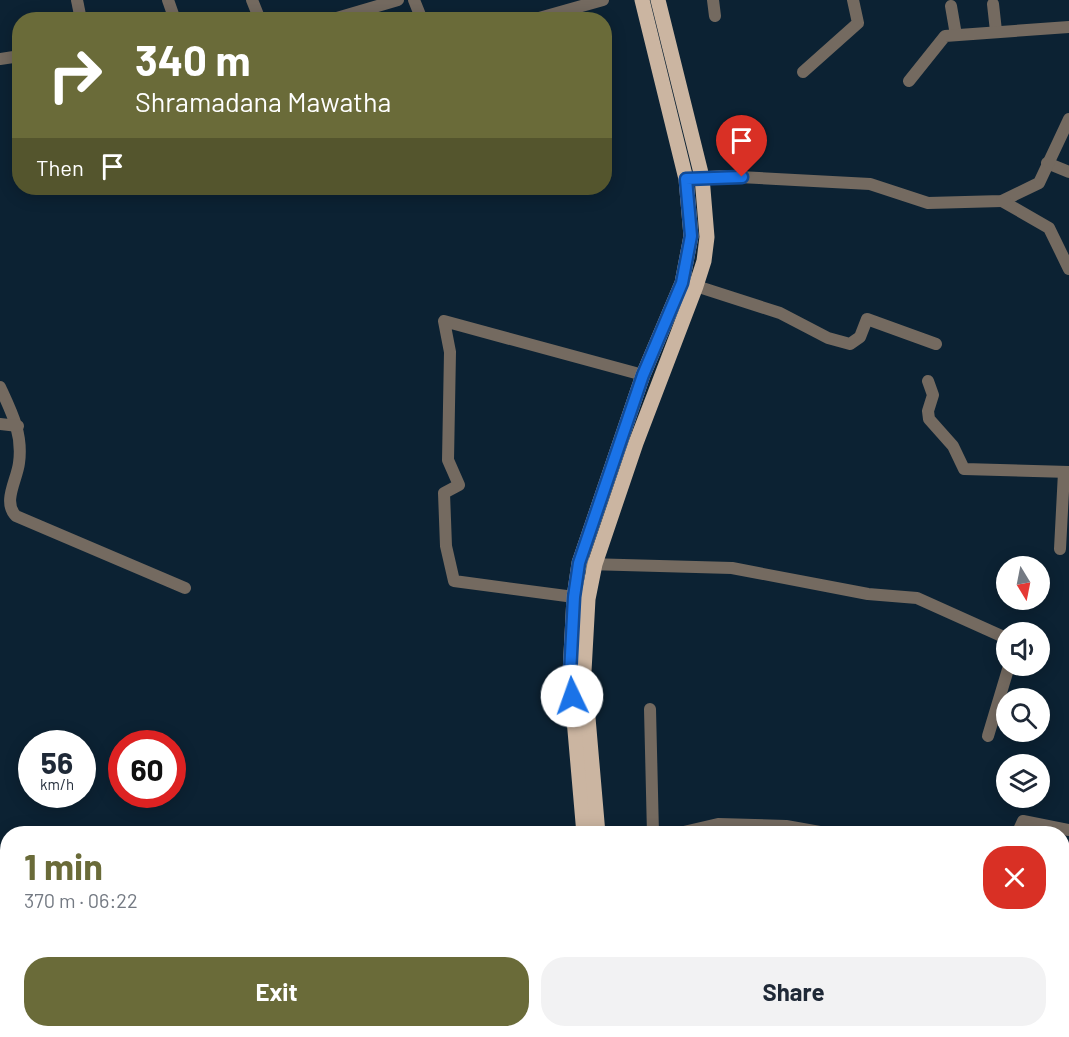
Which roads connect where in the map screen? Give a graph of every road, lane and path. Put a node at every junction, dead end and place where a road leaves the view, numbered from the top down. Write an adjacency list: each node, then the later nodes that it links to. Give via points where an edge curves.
1 (398, 0): 9 (street)
2 (603, 0): 10 (street)
3 (642, 0): 20 (main road)
4 (658, 0): 20 (main road)
5 (713, 0): 11 (street)
6 (853, 0): 15 (street, via 858,23)
7 (993, 4): 13 (street)
8 (951, 6): 14 (street)
9 (357, 12)
10 (560, 12)
11 (715, 15)
12 (1069, 27): 13 (street)
13 (996, 31): 14 (street)
14 (956, 35): 16 (street, via 945,36)
15 (803, 72)
16 (909, 81)
17 (1069, 119): 18 (street)
18 (1047, 163): 19 (street); 21 (street, via 1039,183)
19 (1069, 172)
20 (694, 178): 21 (street, via 870,184 928,203); 23 (main road, via 707,237); 25 (main road, via 689,256 682,283)
21 (1002, 201): 22 (street, via 1049,228)
22 (1069, 268)
23 (696, 286): 24 (street, via 780,312 828,338 850,344 860,336 867,319); 33 (main road, via 658,380)
24 (936, 344)
25 (643, 375): 32 (main road); 35 (street, via 444,321 451,379 448,460 459,485 444,493 446,546 454,581)
26 (928, 381): 30 (street, via 933,395 929,419 953,446 964,469)
27 (0, 387): 29 (street)
28 (0, 424): 29 (street)
29 (18, 426): 34 (street, via 21,447 9,504 12,512)
30 (1066, 472): 31 (street)
31 (1060, 549)
32 (579, 563): 33 (street); 35 (main road)
33 (595, 564): 36 (street, via 732,568 868,594 918,598); 41 (main road, via 588,599 584,671)
34 (185, 588)
35 (574, 597): 40 (main road, via 570,674)
36 (996, 633)
37 (1006, 676): 39 (street)
38 (650, 709): 42 (street)
39 (987, 736)
40 (583, 826)
41 (597, 826)
42 (653, 826)
43 (709, 826): 44 (street)
44 (786, 826)
45 (1020, 826): 46 (street, via 1023,820)
46 (1051, 826)

